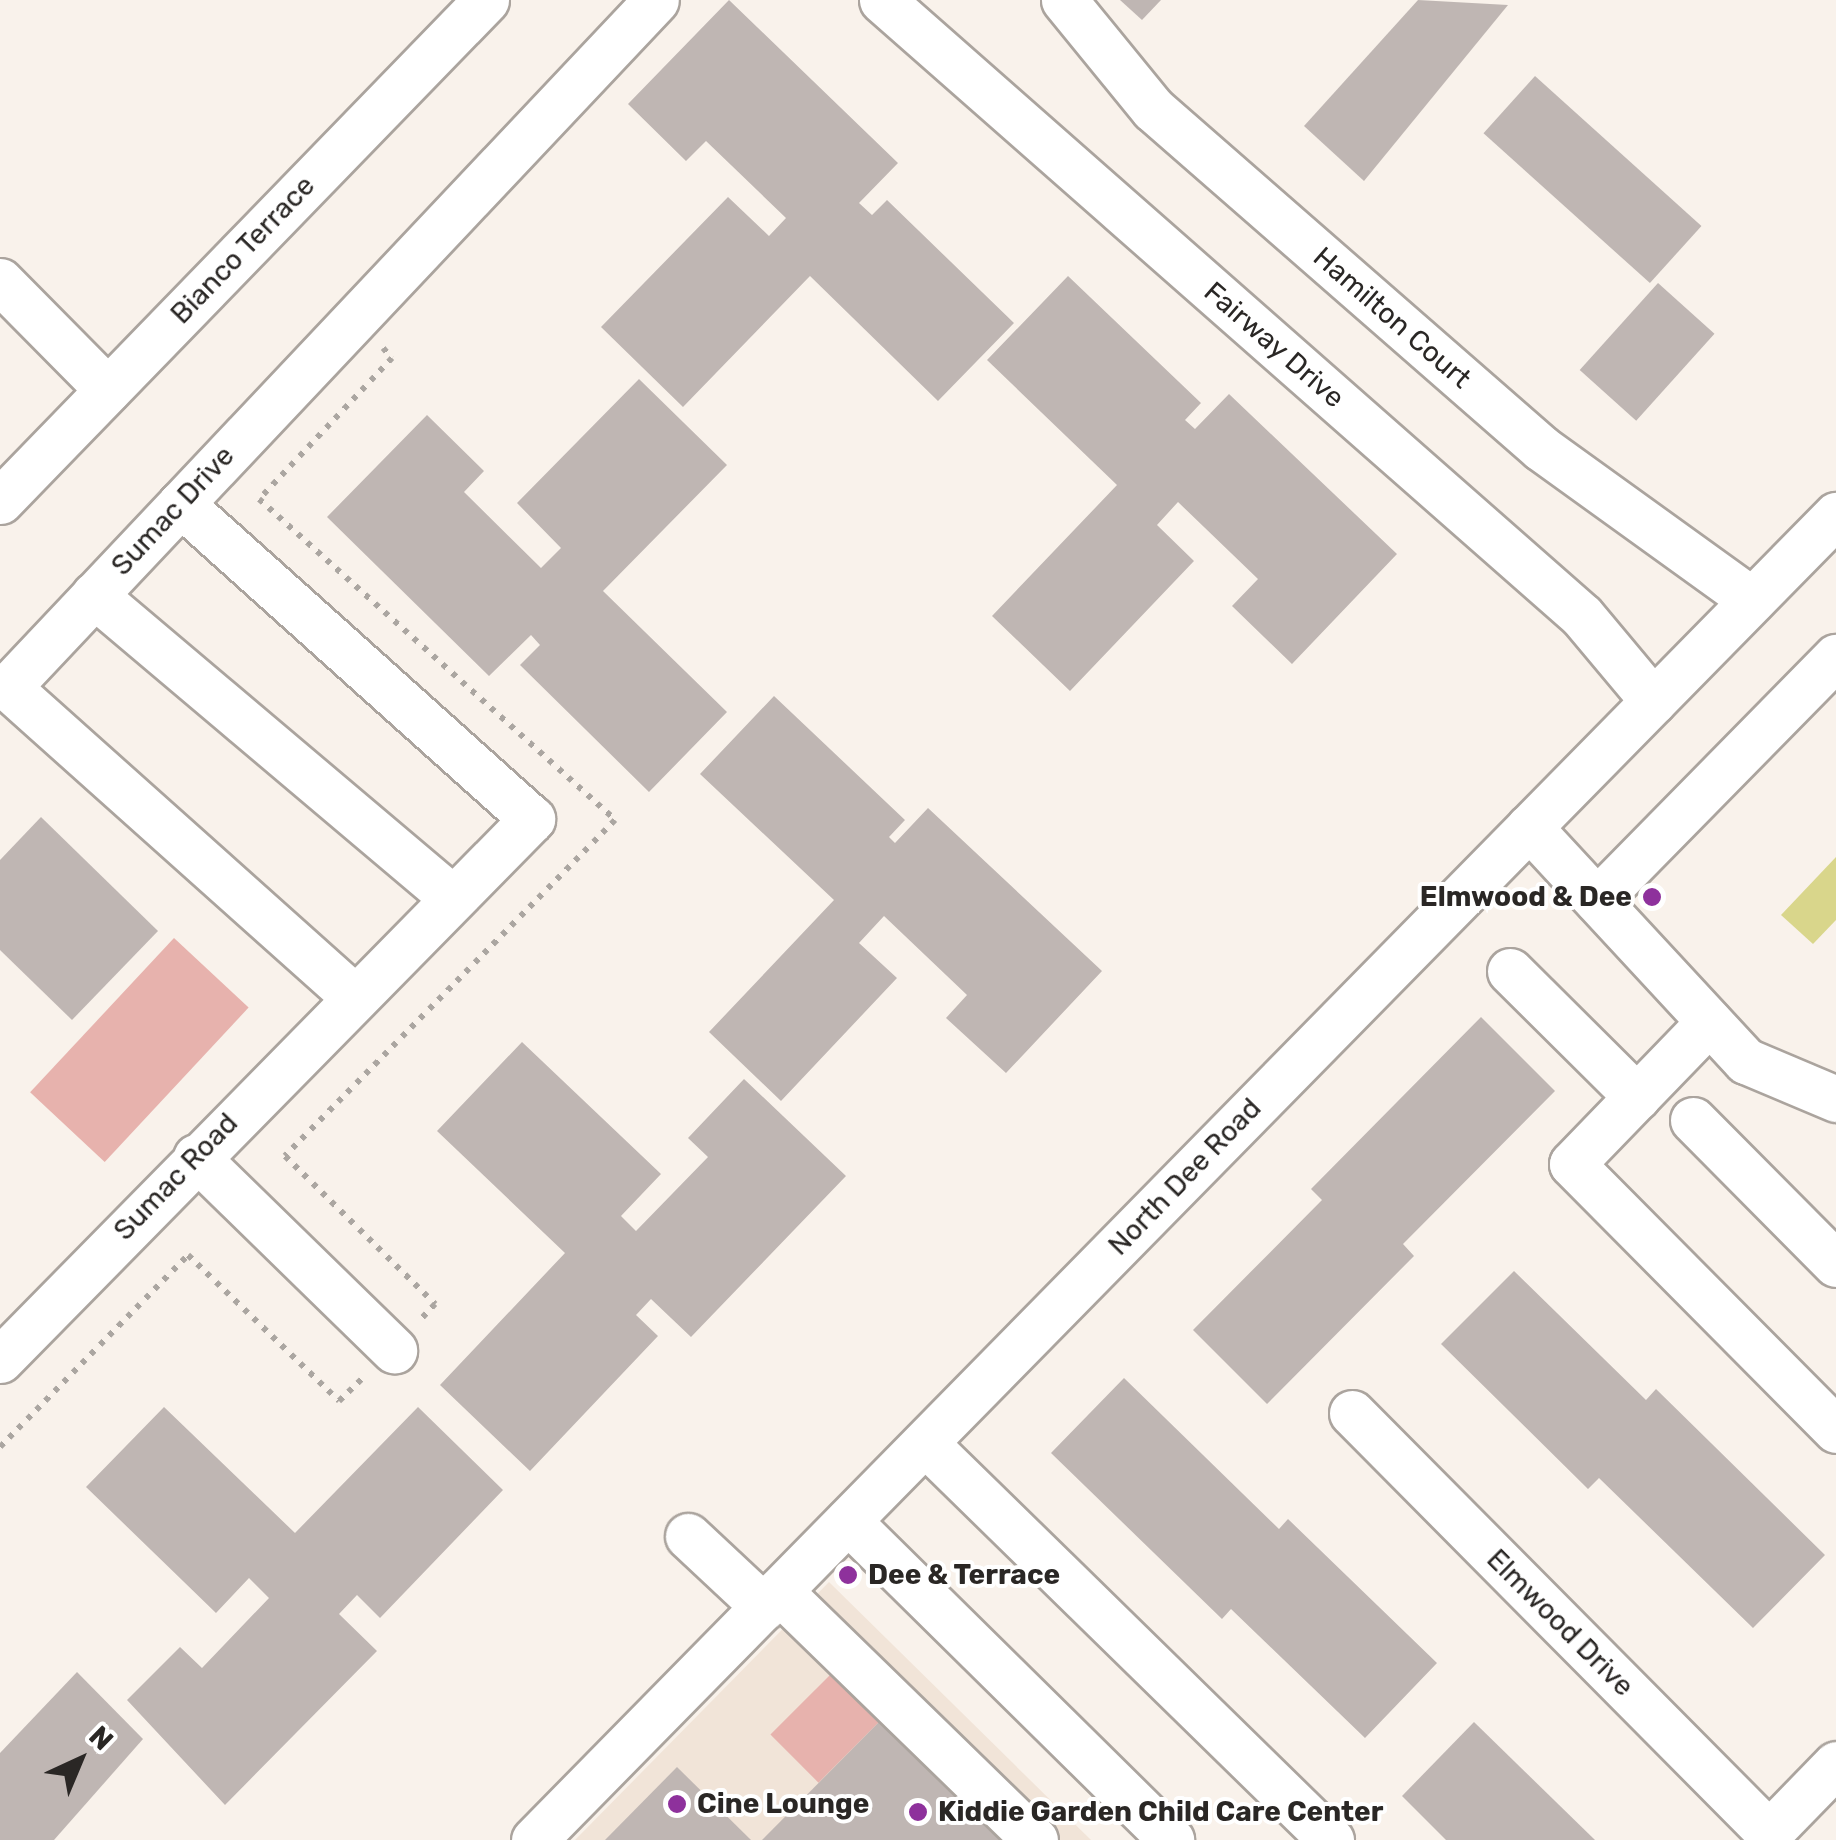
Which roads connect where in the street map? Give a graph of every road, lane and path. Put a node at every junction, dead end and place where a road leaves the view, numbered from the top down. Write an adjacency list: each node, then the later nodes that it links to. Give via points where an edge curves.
1 (486, 0): 6 (street, Bianco Terrace)
2 (656, 0): 8 (street, Sumac Drive)
3 (882, 0): 13 (street, Fairway Drive, via 1582,616)
4 (1064, 0): 11 (street, Hamilton Court, via 1154,109 1496,410)
5 (0, 281): 6 (street)
6 (108, 390): 7 (street, Bianco Terrace)
7 (0, 501)
8 (181, 504): 10 (street, Sumac Drive); 15 (street, Sumac Road, via 532,818)
9 (1836, 514): 11 (street, North Dee Road)
10 (94, 595): 15 (street); 18 (street, Sumac Drive, via 8,687)
11 (1752, 600): 13 (street, North Dee Road)
12 (1836, 657): 16 (street)
13 (1653, 701): 14 (street, North Dee Road)
14 (1529, 827): 16 (street); 29 (street, North Dee Road)
15 (452, 897): 18 (street, Sumac Road)
16 (1597, 900): 19 (street)
17 (1510, 971): 20 (street)
18 (352, 995): 23 (street, Sumac Road)
19 (1709, 1022): 20 (street); 21 (street, via 1746,1061)
20 (1637, 1097): 28 (street, via 1572,1164)
21 (1836, 1099)
22 (1692, 1120): 24 (street)
23 (196, 1157): 25 (street); 26 (street, Sumac Road)
24 (1836, 1264)
25 (394, 1350): 30 (path, via 339,1401 188,1254)
26 (0, 1360)
27 (1352, 1413): 34 (street, Elmwood Drive, via 1769,1833)
28 (1832, 1420)
29 (925, 1443): 31 (street, North Dee Road); 35 (street)
30 (0, 1447)
31 (848, 1521): 33 (street, North Dee Road); 38 (street)
32 (688, 1536): 33 (street)
33 (771, 1599): 36 (street, North Dee Road); 37 (street)
34 (1836, 1764)
35 (1325, 1838)
36 (534, 1840)
37 (1035, 1840)
38 (1171, 1840)

